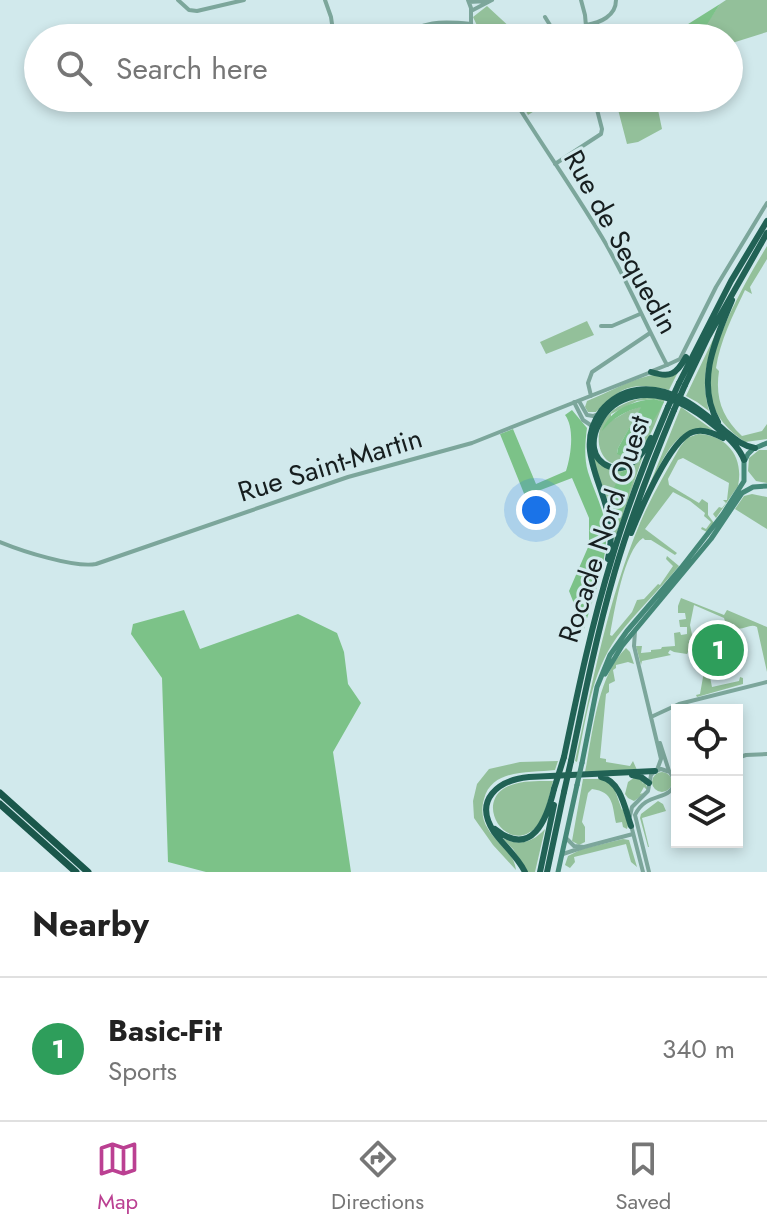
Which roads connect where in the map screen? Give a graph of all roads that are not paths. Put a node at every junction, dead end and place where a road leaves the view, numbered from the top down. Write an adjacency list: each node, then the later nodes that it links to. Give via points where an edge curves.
1 (178, 0): 2 (street, via 194,11)
2 (244, 0)
3 (325, 0): 12 (street)
4 (491, 0): 7 (street); 8 (street)
5 (581, 0): 16 (street)
6 (616, 0): 9 (street)
7 (468, 1): 8 (street)
8 (471, 11): 14 (street)
9 (614, 11): 10 (street); 17 (street)
10 (620, 14)
11 (545, 17): 15 (street)
12 (332, 24)
13 (428, 24): 14 (street)
14 (471, 24)
15 (549, 24)
16 (586, 24)
17 (590, 24)
18 (522, 112): 20 (street, Rue de Sequedin)
19 (597, 112): 20 (street, via 601,134)
20 (555, 164): 26 (street, Rue de Sequedin, via 605,242)
21 (767, 203): 29 (street, via 680,359)
22 (767, 221): 25 (highway, Rocade Nord Ouest)
23 (767, 233): 24 (highway, Rocade Nord Ouest)
24 (740, 278): 32 (highway, Rocade Nord Ouest); 38 (highway, via 707,377 709,403)
25 (731, 281): 31 (highway, via 682,365); 32 (highway, Rocade Nord Ouest)
26 (640, 314): 27 (street); 28 (street, Rue de Sequedin)
27 (601, 326)
28 (650, 333): 29 (street, Rue de Sequedin); 33 (street, via 592,372)
29 (666, 366): 30 (street, Rue Saint-Martin); 31 (highway)
30 (651, 372): 31 (highway); 33 (street, Rue Saint-Martin)
31 (666, 376)
32 (682, 384): 35 (highway, Rocade Nord Ouest, bridge)
33 (591, 396): 34 (street, Rue Saint-Martin)
34 (576, 402): 36 (street, via 587,415); 37 (street, via 583,420); 44 (street, Rue Saint-Martin, via 472,443 348,477 96,564 72,564)
35 (671, 408): 36 (highway, via 644,451 623,468 606,466 597,456 594,440); 45 (highway, Rocade Nord Ouest); 46 (highway, Rocade Nord Ouest, via 641,472)
36 (600, 416): 37 (highway); 38 (highway, via 612,400 651,389 686,401); 40 (highway, via 625,398 660,395 692,410)
37 (592, 426): 46 (highway, via 590,458 610,524)
38 (723, 429): 39 (highway, via 740,443)
39 (763, 446): 41 (main road)
40 (736, 447): 41 (highway); 45 (highway, via 704,430 678,442)
41 (744, 460): 42 (main road)
42 (744, 473): 43 (main road); 48 (main road, via 740,488 707,536)
43 (764, 487): 47 (main road, via 742,493)
44 (0, 542)
45 (616, 570): 57 (highway, Rocade Nord Ouest)
46 (602, 591): 57 (highway, Rocade Nord Ouest)
47 (636, 629): 49 (main road); 50 (street)
48 (627, 631): 49 (street); 52 (main road, via 602,672)
49 (626, 641): 50 (street); 52 (main road, via 608,668)
50 (637, 663): 53 (street)
51 (767, 682): 53 (street, via 679,704)
52 (593, 709): 71 (main road, bridge)
53 (651, 717): 54 (street)
54 (653, 726): 58 (street); 59 (street, via 661,760)
55 (767, 754): 56 (street)
56 (743, 756)
57 (568, 759): 64 (highway, bridge)
58 (671, 770)
59 (656, 771): 60 (street); 61 (highway); 63 (street)
60 (671, 772)
61 (609, 774): 62 (highway); 63 (highway, via 637,776)
62 (585, 775): 69 (highway, via 505,782 488,801); 70 (highway, via 615,784)
63 (649, 784): 67 (street); 70 (street, via 631,808)
64 (559, 790): 69 (highway, via 531,836 513,839); 76 (highway); 77 (highway)
65 (671, 791): 67 (street)
66 (0, 793): 74 (highway)
67 (660, 795): 80 (street, via 642,804 635,815)
68 (0, 804): 74 (highway)
69 (490, 823): 75 (highway)
70 (632, 830): 72 (street); 79 (street)
71 (566, 838): 72 (street); 73 (main road)
72 (584, 847): 73 (street)
73 (563, 854): 78 (main road)
74 (82, 870)
75 (525, 872)
76 (540, 872)
77 (547, 872)
78 (558, 872)
79 (643, 872)
80 (649, 872)

